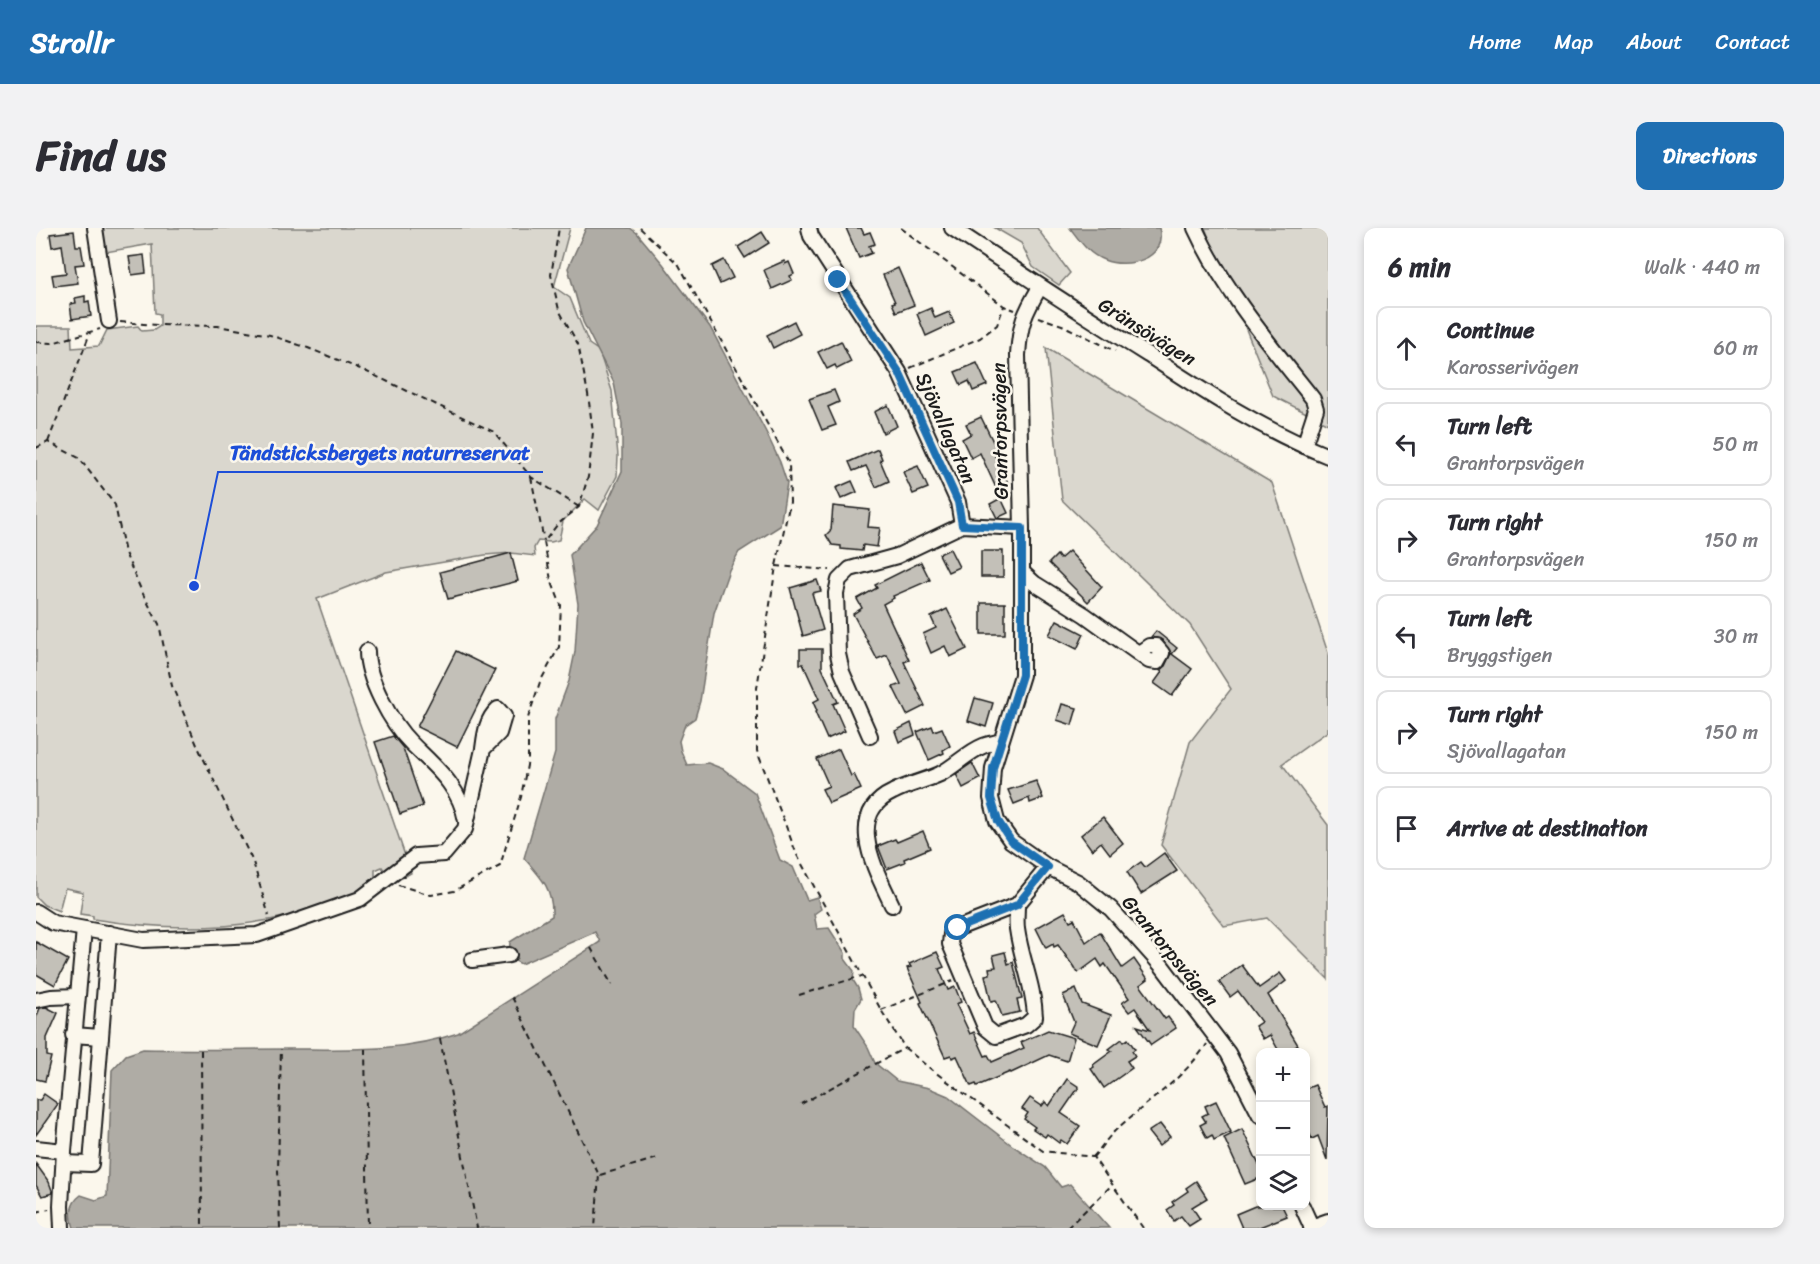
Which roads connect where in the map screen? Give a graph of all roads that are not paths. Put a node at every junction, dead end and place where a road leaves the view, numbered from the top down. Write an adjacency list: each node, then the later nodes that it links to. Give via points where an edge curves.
1 (95, 228): 6 (street)
2 (809, 228): 9 (street, Sjövallagatan, via 810,236 899,372 958,502)
3 (952, 228): 5 (street, Gränsövägen)
4 (1195, 228): 7 (street, via 1207,254 1313,399 1316,409)
5 (1040, 287): 7 (street, Gränsövägen, via 1243,416); 10 (street, Grantorpsvägen, via 1024,313 1017,355)
6 (110, 321)
7 (1304, 446): 8 (street, Gränsövägen)
8 (1328, 456)
9 (962, 525): 10 (street); 14 (street, via 897,556 850,569 838,580 838,654)
10 (1022, 528): 11 (street, Grantorpsvägen)
11 (1023, 573): 13 (street); 15 (street, Grantorpsvägen, via 1022,675)
12 (367, 651): 17 (street, via 367,665 380,698 409,741 449,780)
13 (1139, 653)
14 (870, 736)
15 (1001, 741): 18 (street, Grantorpsvägen, via 993,768 991,798 998,821 1011,841); 19 (street, via 981,747 940,774 891,792 878,801 868,820 868,853)
16 (483, 749): 17 (street)
17 (466, 823): 23 (street, via 444,854 416,856 360,899 257,935 143,940)
18 (1048, 867): 20 (street); 30 (street, Grantorpsvägen, via 1078,882 1111,909 1162,966 1228,1053)
19 (892, 905)
20 (1017, 905): 20 (street, via 951,934 950,944 963,976 986,1027 996,1036 1026,1025 1035,1017 1017,928)
21 (36, 912): 22 (street, via 53,922)
22 (84, 929): 23 (street); 26 (street)
23 (109, 933): 29 (street)
24 (509, 955): 25 (street)
25 (472, 960)
26 (77, 996): 27 (street); 28 (street)
27 (36, 1000)
28 (73, 1035): 29 (street); 32 (street)
29 (101, 1037): 32 (street, via 91,1164)
30 (1256, 1106)
31 (36, 1148): 32 (street)
32 (64, 1157): 36 (street)
33 (1303, 1210): 35 (street)
34 (1328, 1221): 35 (street)
35 (1308, 1227)
36 (62, 1228)

